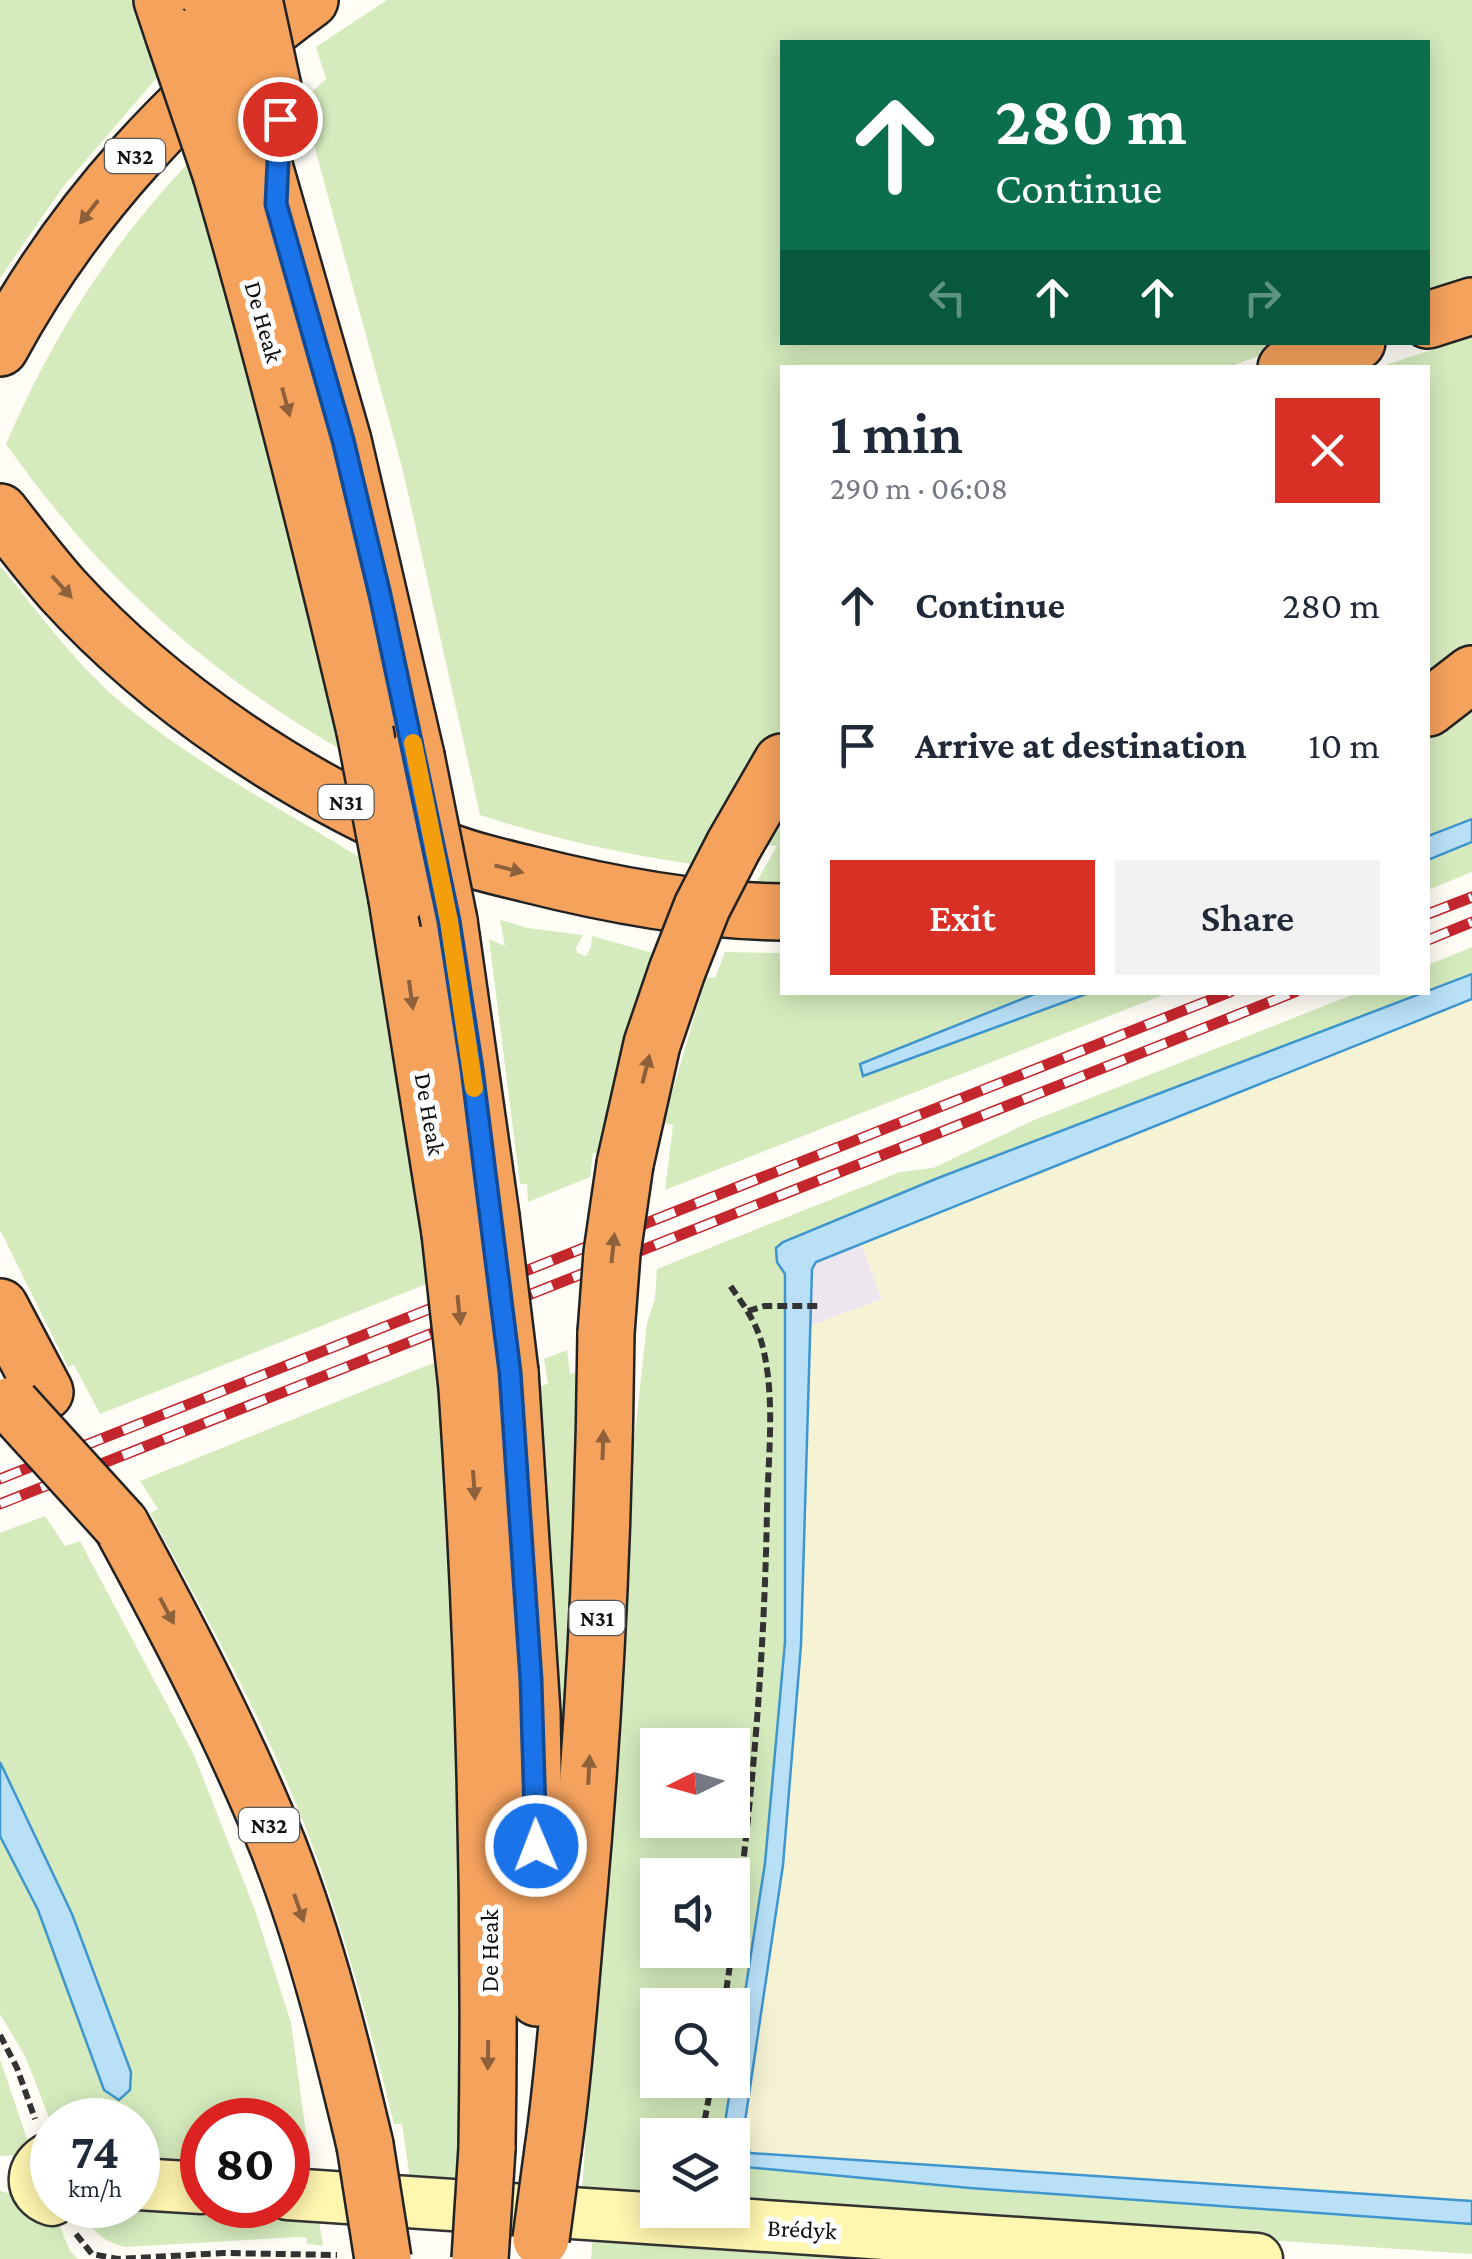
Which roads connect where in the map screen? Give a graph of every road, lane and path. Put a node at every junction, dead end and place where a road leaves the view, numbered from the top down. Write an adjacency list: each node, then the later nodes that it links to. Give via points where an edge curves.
1 (254, 0): 4 (highway, N31, bridge)
2 (310, 0): 8 (highway, N32, one-way to 8, via 253,41 124,167 39,281)
3 (182, 12): 4 (highway, De Heak / N31, bridge)
4 (253, 144): 15 (highway, De Heak / N31, one-way to 15, bridge, via 266,327 366,732); 15 (highway, De Heak / N31, bridge, via 343,440 416,756 449,921)
5 (1472, 306): 6 (highway)
6 (1430, 319)
7 (1350, 345): 9 (highway)
8 (0, 348)
9 (1294, 365)
10 (0, 512): 14 (highway, N31, one-way to 14, via 63,590 188,703 260,753 379,820 436,847 566,884)
11 (1472, 674): 12 (highway)
12 (1430, 706)
13 (780, 765): 24 (highway, N31, one-way to 13, bridge, via 586,1822 606,1333 625,1164 652,1044 702,907)
14 (780, 912)
15 (470, 1225): 24 (highway, De Heak / N31, bridge, via 489,1380 490,1981)
16 (729, 1284): 19 (path)
17 (816, 1306): 19 (path)
18 (0, 1308): 20 (highway, N32)
19 (748, 1311): 21 (path, via 762,1343 770,1413 766,1615 754,1777)
20 (19, 1395): 28 (highway, N32, one-way to 28, bridge, via 121,1525 221,1716 279,1850 322,1975 365,2145)
21 (726, 1988)
22 (0, 2035): 23 (path, via 17,2068)
23 (30, 2123)
24 (526, 2149): 27 (highway, N31, bridge); 29 (highway, De Heak / N31, bridge)
25 (310, 2195): 30 (street, Brédyk)
26 (72, 2228): 28 (path, via 85,2249 104,2258 282,2252)
27 (540, 2249)
28 (361, 2257)
29 (480, 2259)
30 (1257, 2259)

